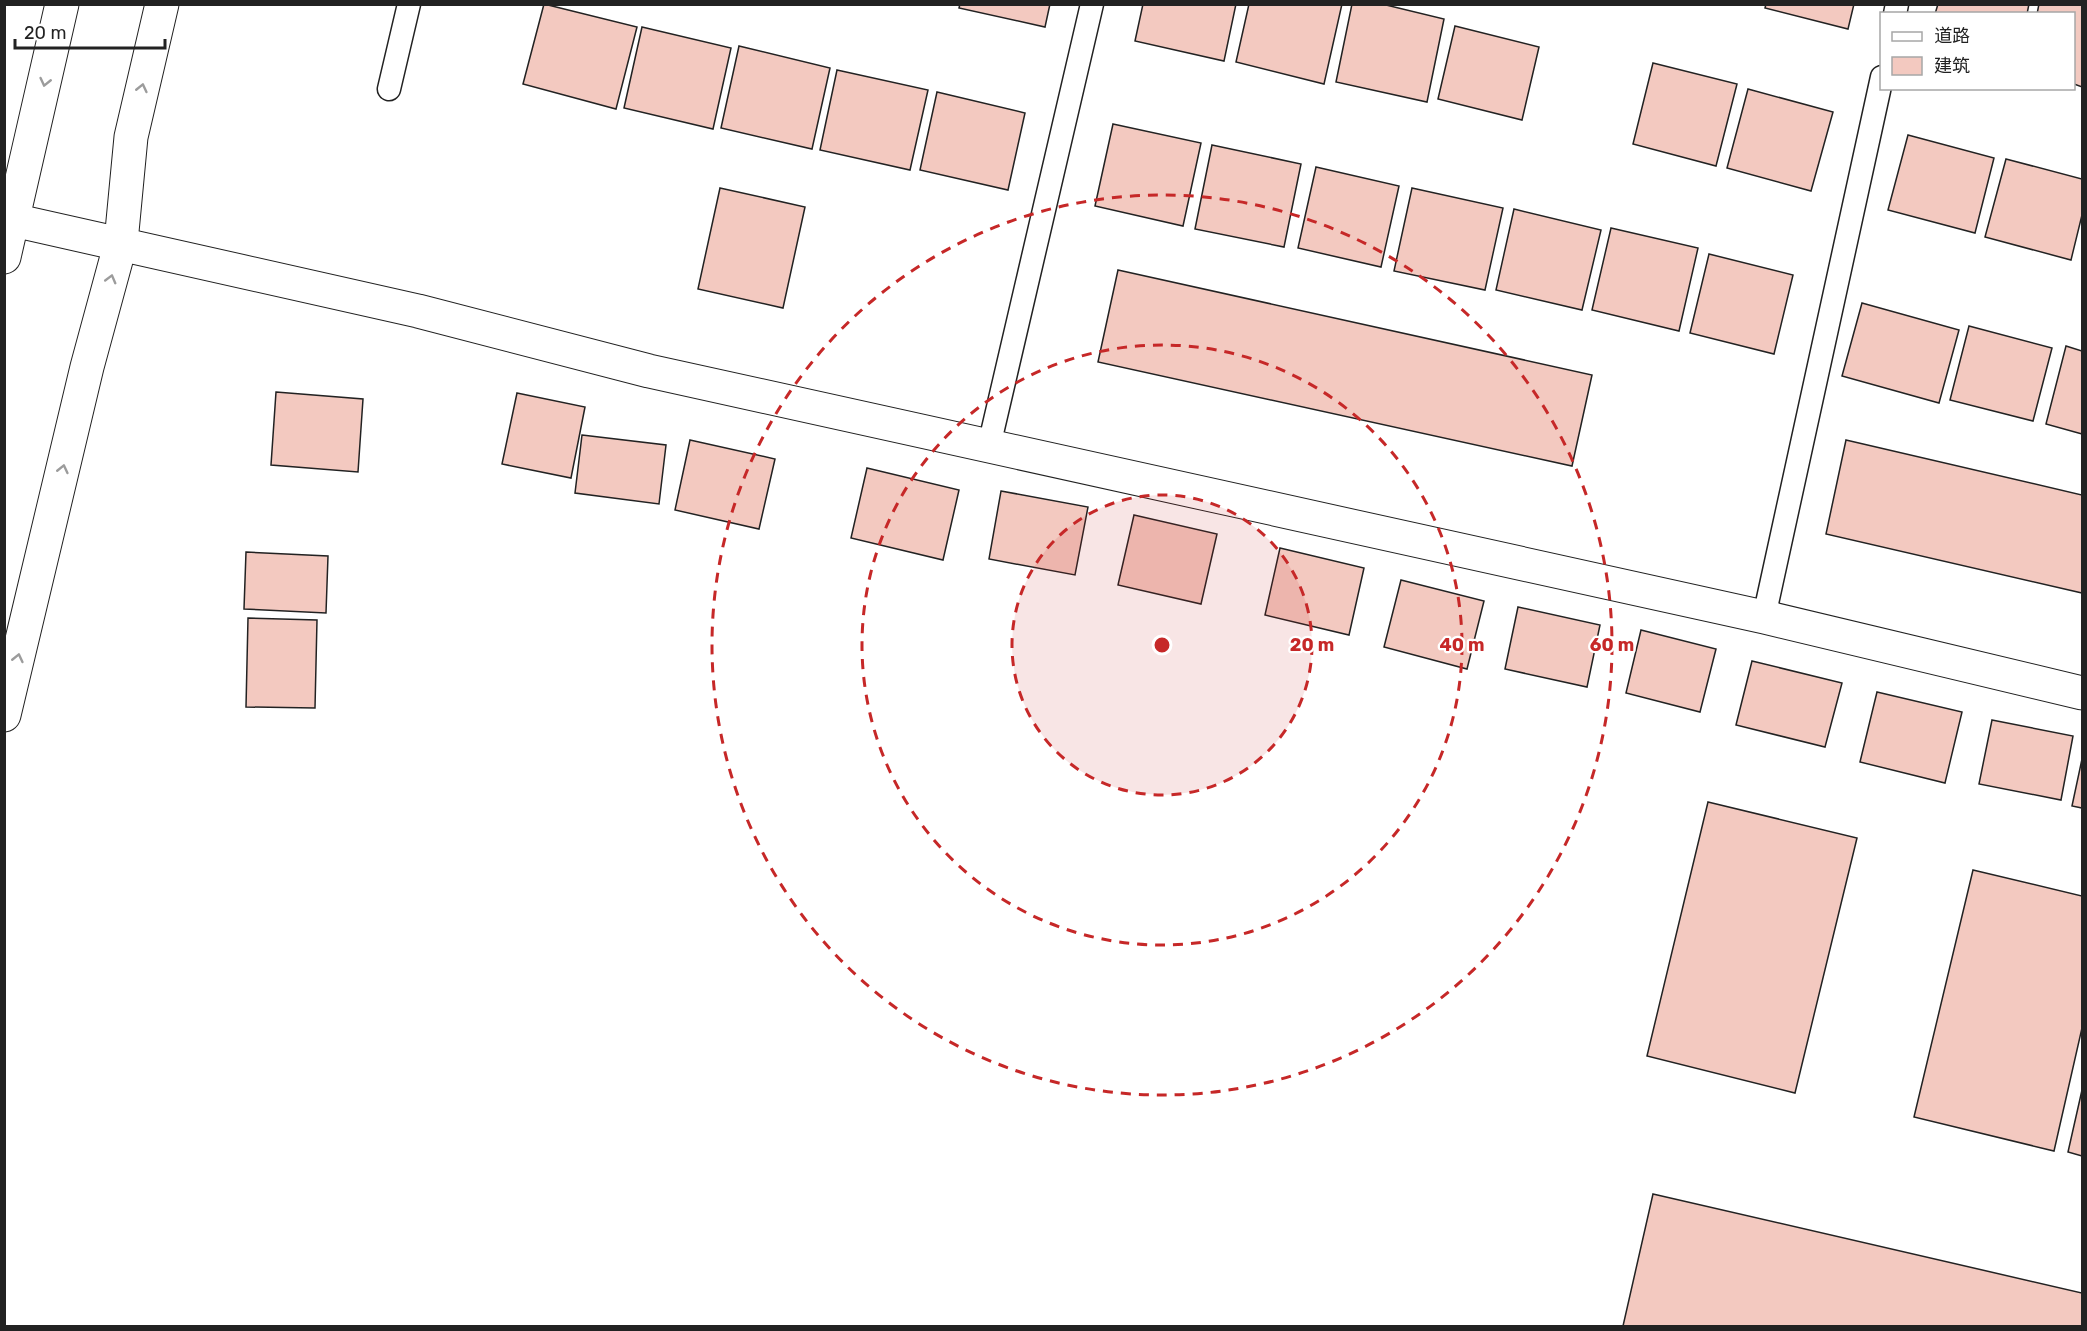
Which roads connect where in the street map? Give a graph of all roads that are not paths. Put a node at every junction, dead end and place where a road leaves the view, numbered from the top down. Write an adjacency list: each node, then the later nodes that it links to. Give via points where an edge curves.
1 (62, 4): 7 (street, one-way to 7)
2 (162, 4): 8 (street, one-way to 2, via 131,137)
3 (409, 4): 6 (lane)
4 (1092, 4): 10 (lane)
5 (1880, 82): 11 (lane)
6 (389, 89)
7 (13, 220): 8 (street); 9 (street)
8 (121, 242): 10 (street, via 418,310 649,371); 13 (street, one-way to 8)
9 (4, 257)
10 (989, 446): 11 (street)
11 (1764, 617): 12 (street)
12 (2082, 693)
13 (4, 715)

